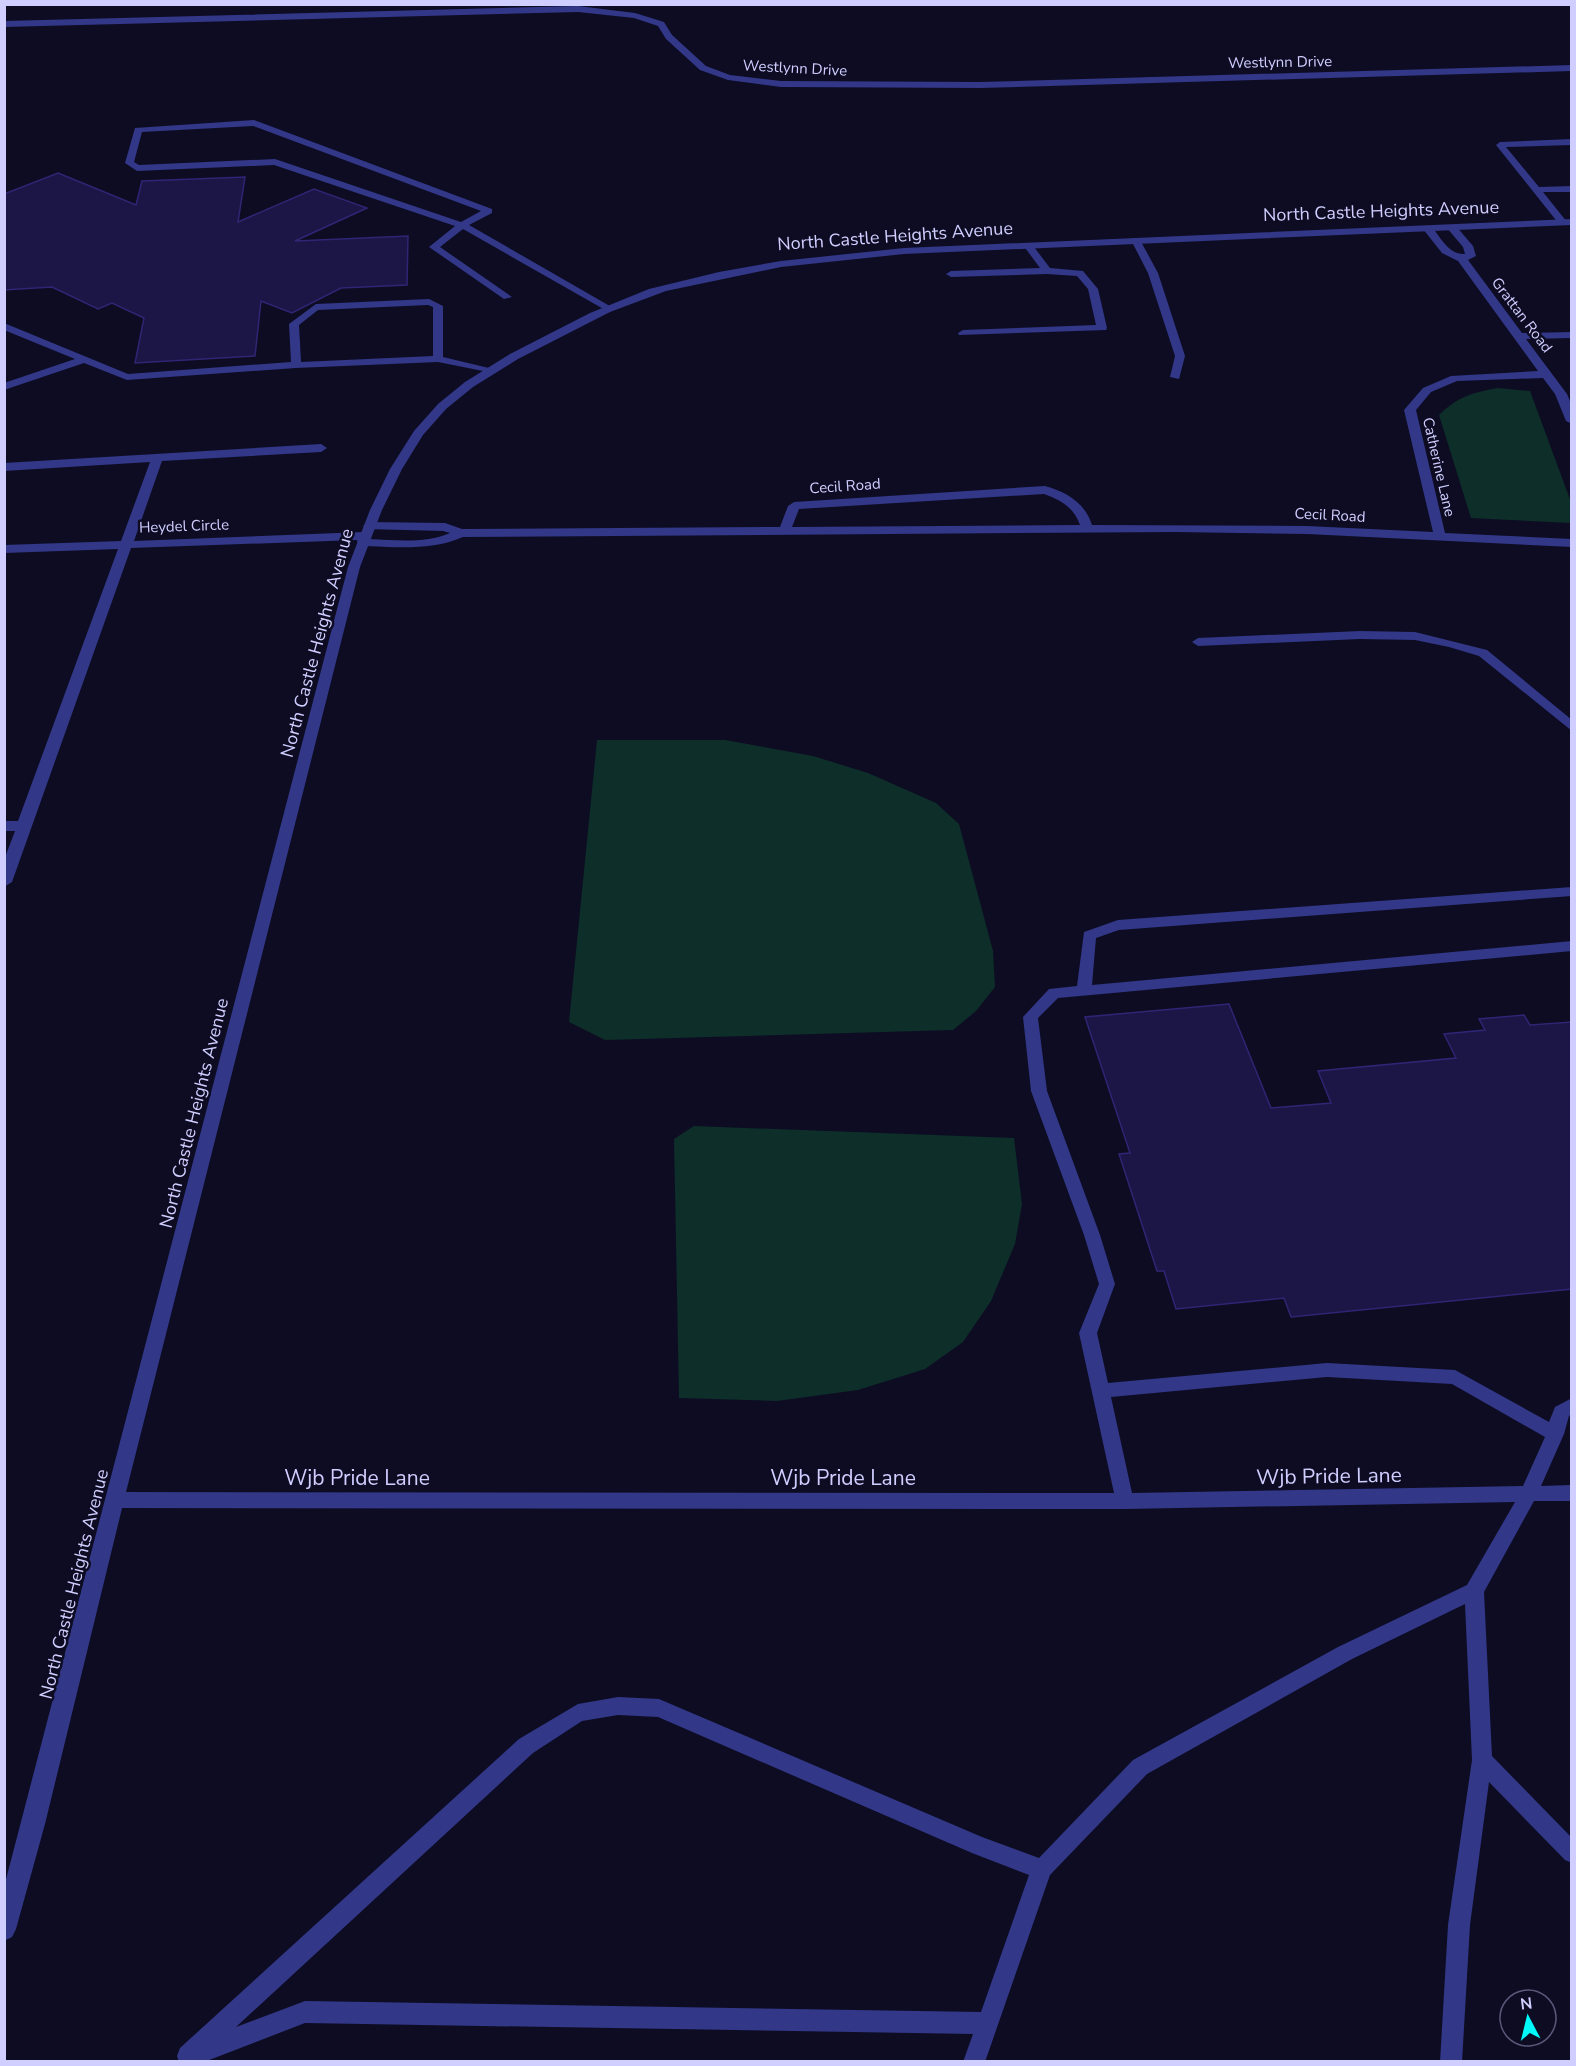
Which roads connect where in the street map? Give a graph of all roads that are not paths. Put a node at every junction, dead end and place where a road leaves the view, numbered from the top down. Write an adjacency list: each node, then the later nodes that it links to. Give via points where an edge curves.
1 (4, 24): 2 (street, Westlynn Drive, via 237,14 578,9 635,16 661,24 669,37 703,68 728,77 781,84 980,85)
2 (1572, 68)
3 (1572, 142): 5 (lane, via 1500,145)
4 (1572, 189): 5 (lane)
5 (1536, 190): 6 (lane)
6 (1567, 222): 8 (street, North Castle Heights Avenue)
7 (462, 225): 7 (lane, via 489,211 254,123 138,130 129,162 137,168 275,162); 15 (lane, via 434,248); 16 (lane)
8 (1452, 228): 9 (street, North Castle Heights Avenue); 12 (street, via 1472,256)
9 (1428, 229): 10 (street, North Castle Heights Avenue); 12 (street, via 1450,256)
10 (1136, 240): 11 (street, North Castle Heights Avenue); 26 (lane, via 1153,273 1180,356)
11 (1028, 245): 13 (lane); 16 (street, North Castle Heights Avenue, via 873,253 773,264 679,284)
12 (1463, 260): 20 (street, Grattan Road)
13 (1047, 271): 14 (lane); 18 (lane, via 1080,273 1093,289 1102,328)
14 (951, 274)
15 (507, 297)
16 (610, 309): 24 (street, North Castle Heights Avenue)
17 (4, 326): 21 (lane)
18 (963, 333)
19 (1572, 335): 20 (street)
20 (1517, 336): 25 (street, Grattan Road)
21 (86, 359): 23 (lane, via 127,377); 27 (lane)
22 (438, 359): 23 (lane); 23 (lane, via 438,306 429,302 316,308 294,324); 24 (lane)
23 (296, 365)
24 (489, 371): 35 (street, North Castle Heights Avenue, via 448,400 410,443)
25 (1548, 374): 28 (street, Grattan Road); 36 (street, Catherine Lane, via 1455,378 1428,390 1410,410)
26 (1174, 377)
27 (4, 387)
28 (1572, 421)
29 (321, 448): 30 (street)
30 (157, 458): 31 (street); 38 (street)
31 (4, 467)
32 (1087, 528): 33 (street, Cecil Road); 33 (street, Cecil Road, via 1083,514 1069,499 1045,490 794,506); 36 (street, Cecil Road, via 1307,530)
33 (784, 532): 34 (street, Cecil Road)
34 (461, 533): 35 (street, Heydel Circle, via 447,541 411,543)
35 (365, 535): 38 (street, Heydel Circle); 53 (street, North Castle Heights Avenue)
36 (1440, 537): 37 (street, Cecil Road)
37 (1572, 543)
38 (128, 544): 39 (street, Heydel Circle); 43 (street)
39 (4, 549)
40 (1198, 642): 41 (lane, via 1360,635 1415,636 1451,644 1483,653)
41 (1572, 727)
42 (4, 826): 43 (street)
43 (25, 826): 44 (street)
44 (4, 882)
45 (1572, 891): 47 (lane, via 1118,925 1089,935)
46 (1572, 946): 47 (lane)
47 (1084, 990): 48 (lane, via 1054,993 1030,1017 1039,1091 1107,1284 1088,1333)
48 (1099, 1391): 50 (lane, via 1327,1370 1455,1377); 54 (lane)
49 (1572, 1405): 50 (lane, via 1562,1412)
50 (1555, 1434): 52 (lane)
51 (1572, 1493): 52 (lane, Wjb Pride Lane)
52 (1528, 1496): 54 (lane, Wjb Pride Lane); 55 (lane)
53 (114, 1500): 54 (lane, Wjb Pride Lane); 59 (street, North Castle Heights Avenue)
54 (1125, 1501)
55 (1474, 1591): 56 (lane); 58 (lane, via 1345,1653 1140,1767)
56 (1482, 1760): 57 (lane); 63 (lane, via 1459,1925)
57 (1572, 1853)
58 (1042, 1869): 60 (lane); 61 (lane, via 978,1846 659,1708 618,1706 578,1713 526,1746)
59 (4, 1929)
60 (988, 2023): 61 (lane, via 305,2012); 62 (lane)
61 (186, 2059)
62 (974, 2061)
63 (1451, 2061)

